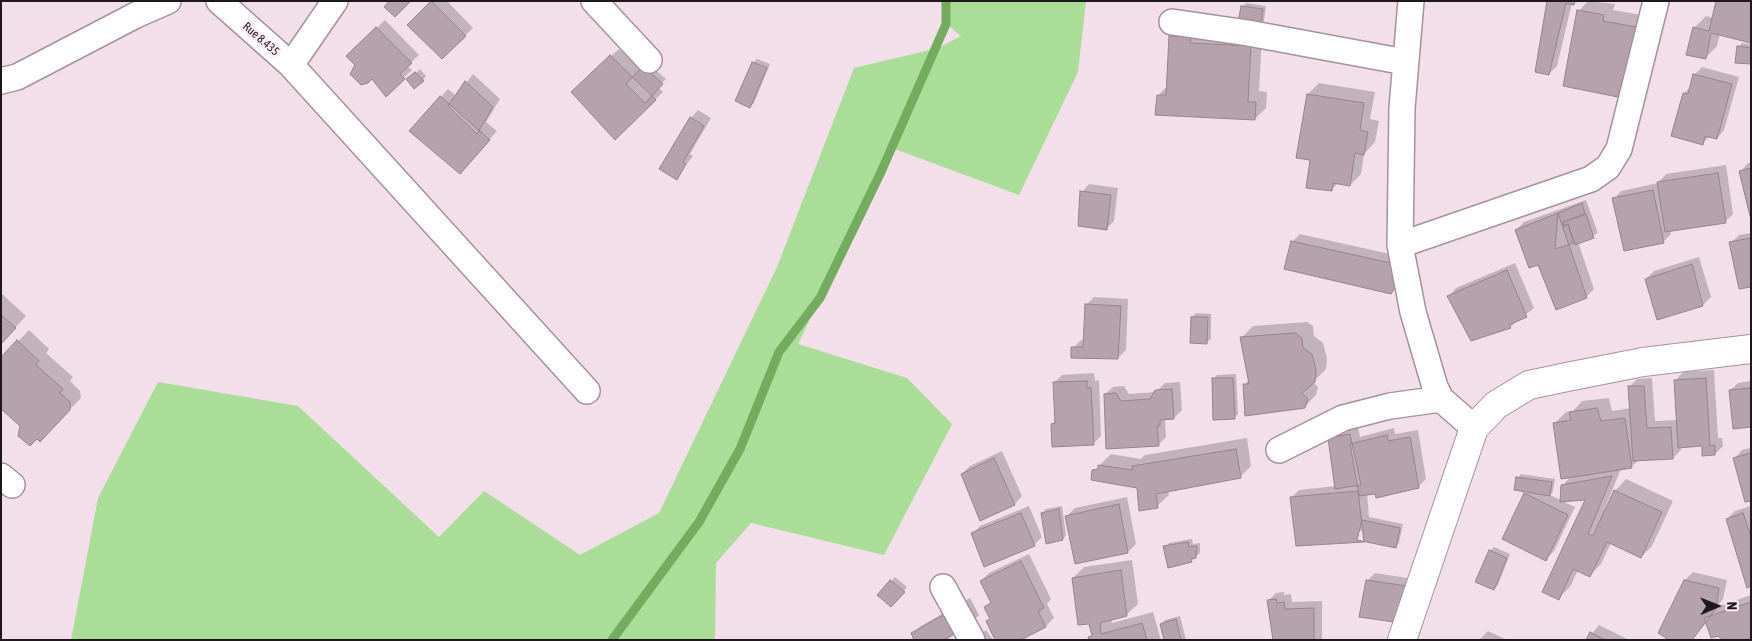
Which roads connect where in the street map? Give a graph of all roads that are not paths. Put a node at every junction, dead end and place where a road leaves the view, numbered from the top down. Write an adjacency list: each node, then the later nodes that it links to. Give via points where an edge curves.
1 (168, 1): 11 (street, via 16,78)
2 (219, 1): 10 (street, Rue 8.435)
3 (335, 1): 10 (street, Rue 8.435)
4 (594, 1): 8 (street)
5 (1411, 1): 9 (street)
6 (1656, 1): 12 (street, via 1619,149 1608,167 1590,179)
7 (1172, 22): 9 (street)
8 (649, 60)
9 (1405, 62): 12 (street)
10 (291, 65): 14 (street)
11 (1, 81)
12 (1400, 245): 15 (street, via 1413,312)
13 (1751, 349): 16 (street, via 1643,362 1529,385 1496,405)
14 (587, 391)
15 (1441, 399): 16 (street); 17 (street, via 1390,406 1343,418)
16 (1474, 428): 20 (street)
17 (1279, 450)
18 (943, 587): 19 (street)
19 (972, 640)
20 (1402, 640)

